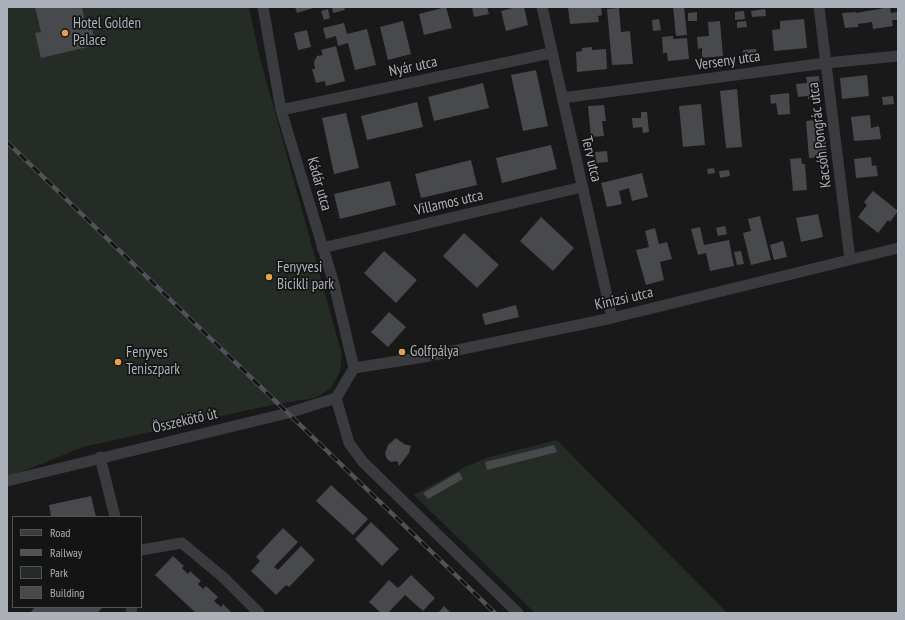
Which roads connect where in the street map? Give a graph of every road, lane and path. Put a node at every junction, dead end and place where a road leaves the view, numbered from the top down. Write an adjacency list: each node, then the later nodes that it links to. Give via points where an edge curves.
1 (263, 7): 8 (street, Kádár utca)
2 (542, 7): 4 (street, Terv utca)
3 (819, 7): 6 (street, Kacsóh Pongrác utca)
4 (551, 53): 7 (street, Terv utca); 8 (street, Nyár utca)
5 (898, 56): 6 (street, Verseny utca)
6 (826, 63): 7 (street, Verseny utca); 12 (street, Kacsóh Pongrác utca)
7 (562, 98): 9 (street, Terv utca)
8 (281, 110): 10 (street, Kádár utca)
9 (582, 187): 10 (street, Villamos utca); 13 (street, Terv utca)
10 (322, 248): 14 (street, Kádár utca, via 334,284)
11 (898, 248): 12 (street, Kinizsi utca)
12 (850, 258): 13 (street, Kinizsi utca)
13 (612, 318): 14 (street, Kinizsi utca, via 424,357)
14 (354, 368): 15 (street)
15 (336, 398): 16 (street, Összekötő út, via 288,413); 21 (street, via 349,443 363,462)
16 (100, 457): 17 (street, Összekötő út); 18 (street)
17 (7, 481)
18 (115, 516)
19 (142, 550): 20 (street, via 182,543 224,578)
20 (259, 613)
21 (518, 613)

